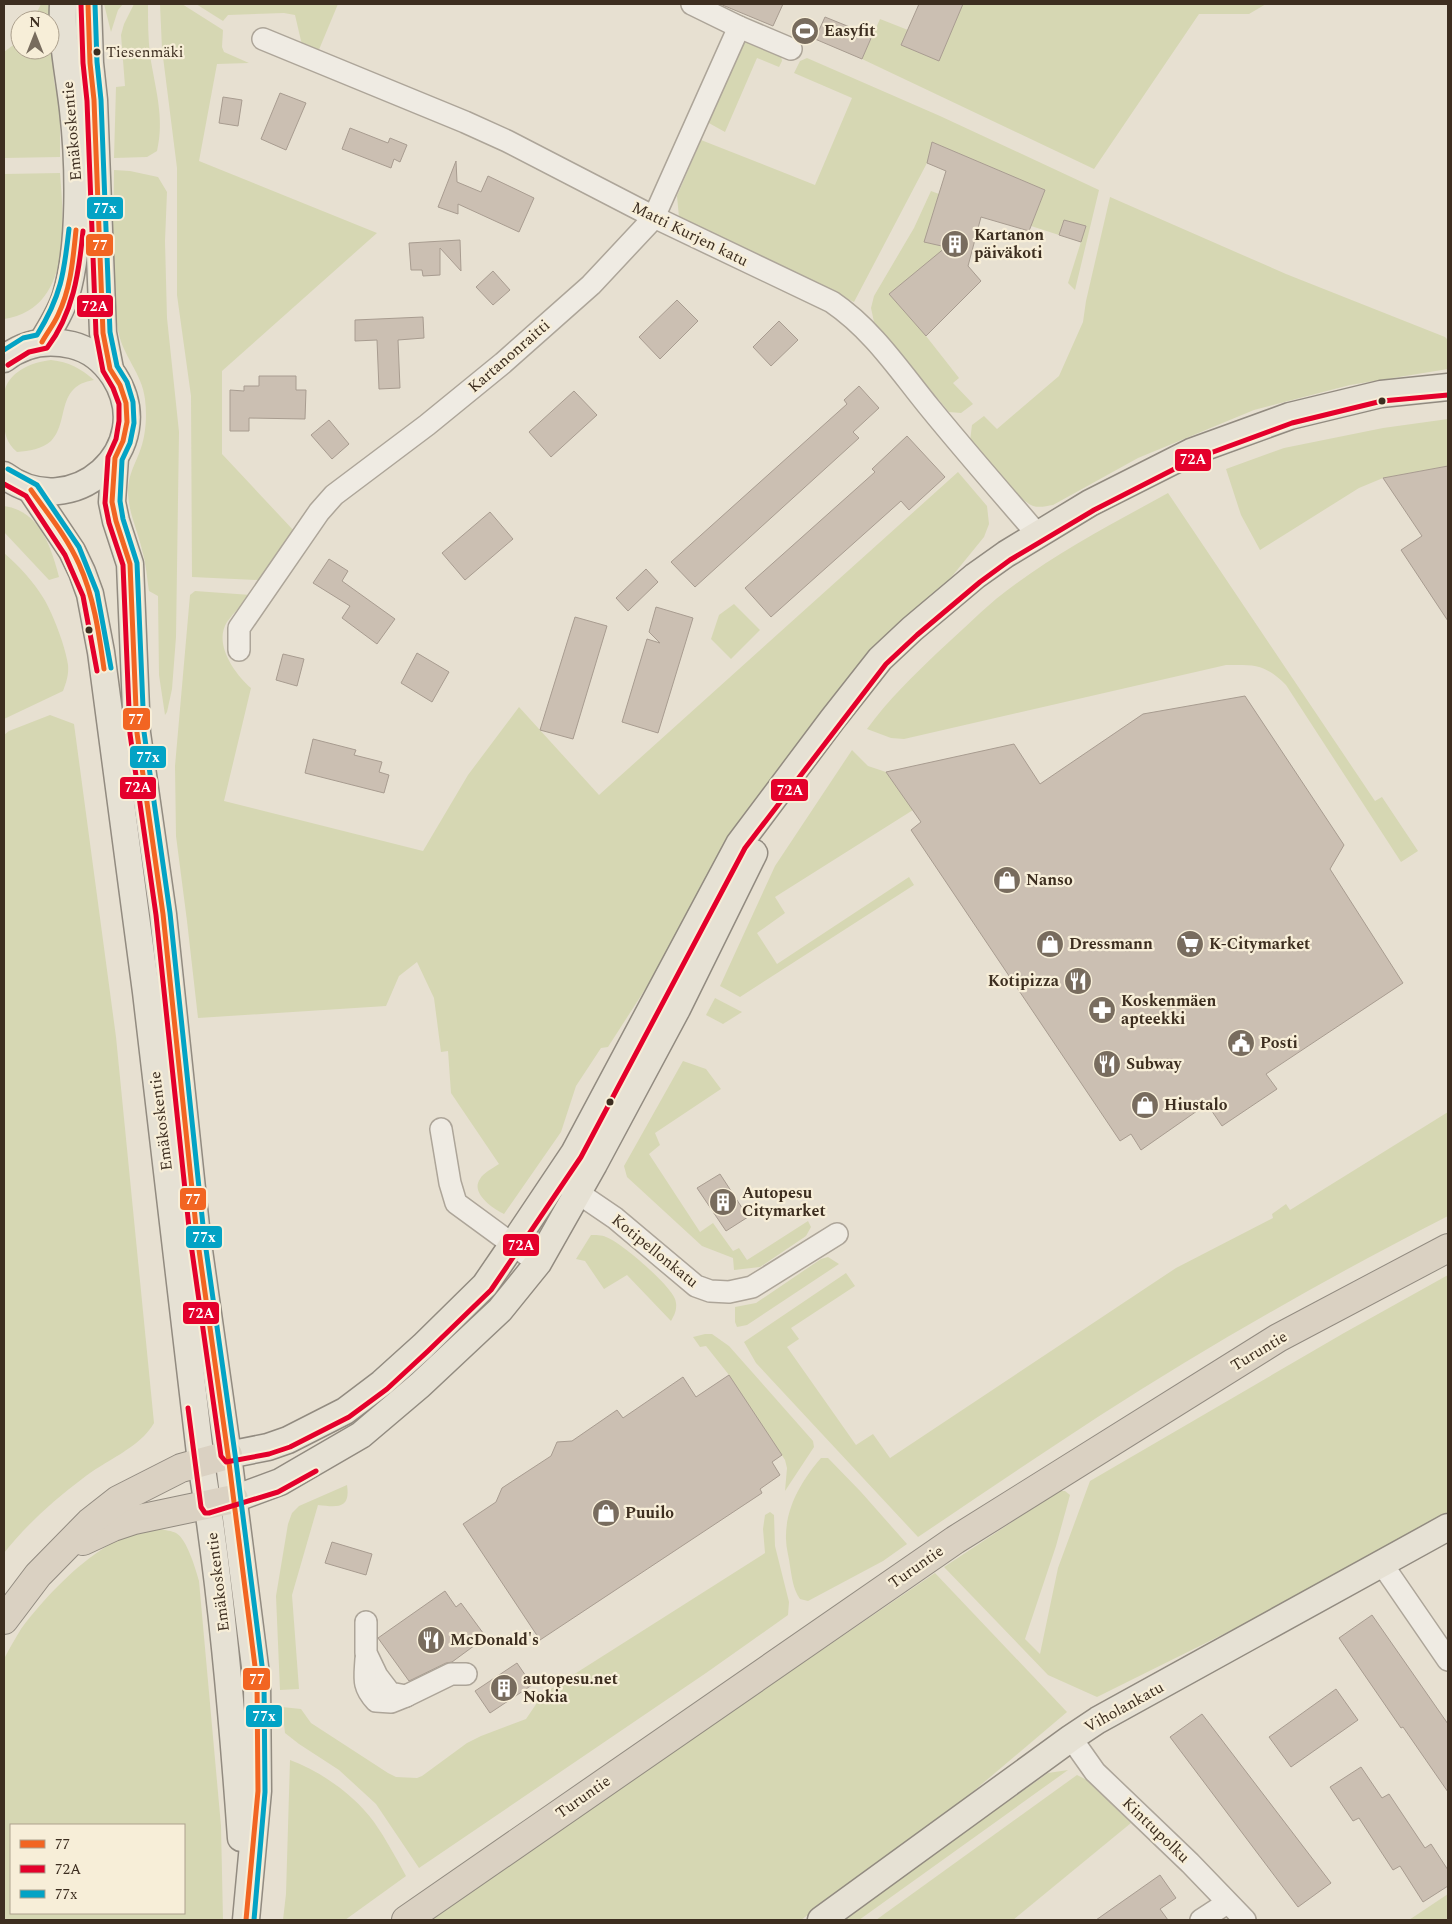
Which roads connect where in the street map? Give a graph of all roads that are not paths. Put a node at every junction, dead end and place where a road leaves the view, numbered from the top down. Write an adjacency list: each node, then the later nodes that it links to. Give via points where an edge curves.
1 (63, 4): 8 (main road, Emäkoskentie, via 63,36 76,146 77,212 73,259 66,295 58,315)
2 (88, 4): 10 (main road, Emäkoskentie, via 103,333)
3 (692, 4): 4 (street)
4 (739, 27): 6 (street); 7 (street, Kartanonraitti)
5 (263, 39): 7 (street, Matti Kurjen katu, via 499,137)
6 (791, 49)
7 (654, 217): 15 (street, Matti Kurjen katu, via 832,302 852,316 871,334); 16 (street, Kartanonraitti, via 591,284 506,361 428,425 334,495 240,628)
8 (24, 342): 9 (main road); 10 (main road, via 61,342 79,347)
9 (4, 359)
10 (110, 369): 12 (main road, via 126,403 127,422)
11 (1448, 387): 15 (main road, via 1356,399 1290,416 1235,435 1191,452)
12 (115, 458): 14 (main road, via 99,476 78,488 54,493); 25 (main road, Emäkoskentie, via 112,502 130,564 136,732 163,914 197,1236)
13 (4, 476): 14 (main road)
14 (30, 490): 26 (main road, Emäkoskentie, via 72,551 82,572 100,642 147,1001)
15 (1038, 535): 17 (main road, via 975,576 880,659)
16 (239, 650)
17 (784, 784): 19 (main road, via 739,844); 20 (main road, via 754,854 681,1001)
18 (441, 1129): 22 (street, via 456,1203)
19 (556, 1179): 20 (street, Kotipellonkatu); 22 (main road)
20 (578, 1193): 21 (street, Kotipellonkatu, via 615,1218 696,1286 710,1291 729,1292 752,1287); 24 (main road)
21 (837, 1234)
22 (514, 1244): 24 (street); 25 (main road, via 484,1285 430,1340 345,1411 288,1440)
23 (1448, 1248): 38 (highway, Turuntie, via 1278,1338 955,1540)
24 (538, 1263): 27 (main road, via 500,1310 361,1435 280,1482)
25 (228, 1455): 26 (highway); 27 (main road, Emäkoskentie)
26 (201, 1462): 27 (main road, Emäkoskentie); 29 (highway, via 181,1468 118,1500 90,1522)
27 (221, 1502): 29 (highway, via 134,1520); 37 (main road, Emäkoskentie)
28 (1448, 1527): 30 (main road, Viholankatu)
29 (63, 1550): 31 (highway, via 38,1575)
30 (1382, 1564): 33 (street); 35 (main road, Viholankatu)
31 (4, 1620)
32 (366, 1622): 34 (street, via 366,1653 390,1693 406,1696 451,1674)
33 (1448, 1660)
34 (466, 1674)
35 (1071, 1738): 36 (street, Kinttupolku, via 1095,1772); 39 (main road, Viholankatu)
36 (1227, 1903): 40 (street); 41 (street, Kinttupolku)
37 (246, 1919)
38 (406, 1920)
39 (820, 1920)
40 (1201, 1920)
41 (1244, 1920)

